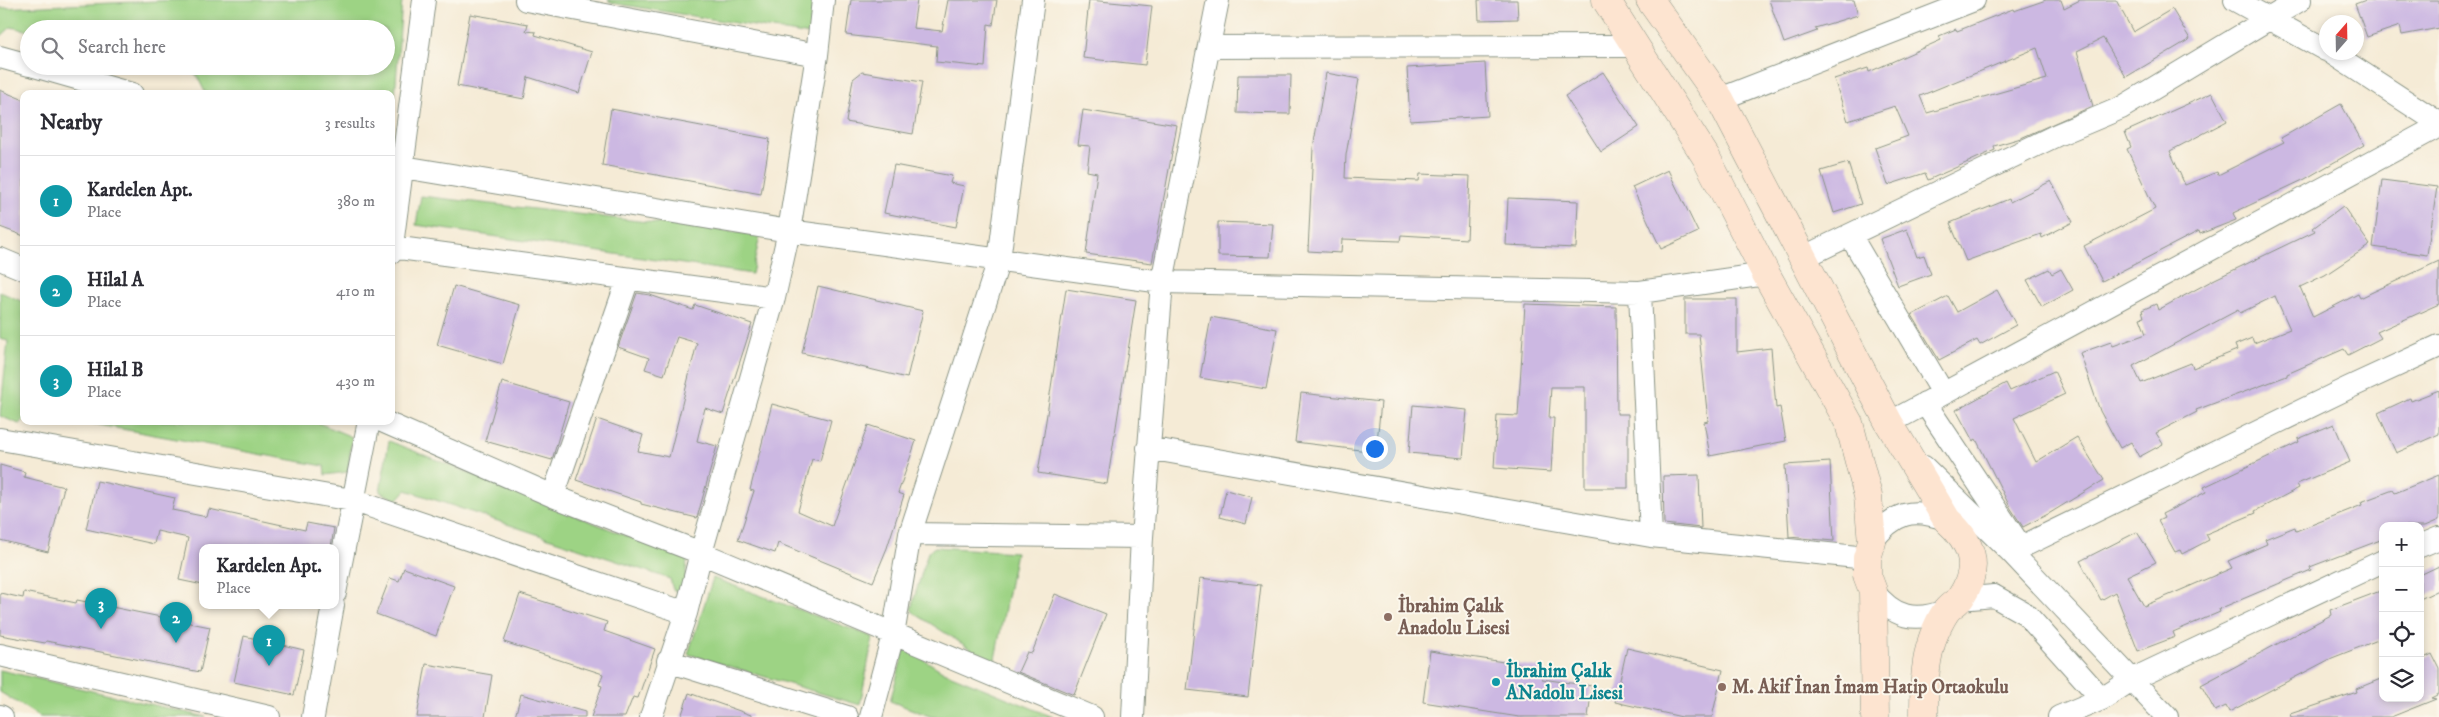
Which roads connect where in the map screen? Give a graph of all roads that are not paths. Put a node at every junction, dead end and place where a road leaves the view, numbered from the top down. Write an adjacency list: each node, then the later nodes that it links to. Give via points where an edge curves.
1 (424, 0): 24 (street)
2 (526, 0): 11 (street)
3 (823, 0): 16 (street)
4 (1034, 0): 31 (street)
5 (1218, 0): 15 (street)
6 (1606, 0): 13 (main road)
7 (1650, 0): 22 (main road)
8 (1974, 0): 22 (street)
9 (2234, 0): 12 (street)
10 (2300, 0): 12 (street)
11 (571, 4): 16 (street)
12 (2271, 18): 14 (street); 27 (street, via 2121,108 2057,135)
13 (1637, 46): 15 (street); 33 (main road, via 1706,157)
14 (2319, 46)
15 (1209, 47): 35 (street)
16 (817, 55): 26 (street)
17 (0, 57): 19 (street)
18 (2342, 60): 23 (street)
19 (20, 63)
20 (66, 75): 21 (street)
21 (118, 90)
22 (1720, 99): 29 (main road)
23 (2439, 124): 39 (street)
24 (396, 166): 25 (street); 26 (street)
25 (395, 187)
26 (789, 231): 31 (street); 37 (street)
27 (1850, 236): 29 (street); 39 (street)
28 (395, 250): 34 (street)
29 (1804, 258): 42 (main road)
30 (0, 259): 32 (street)
31 (999, 260): 35 (street); 48 (street)
32 (20, 267)
33 (1766, 274): 36 (street); 53 (main road, via 1849,423 1868,496)
34 (628, 279): 37 (street); 45 (street)
35 (1162, 282): 36 (street); 44 (street)
36 (1640, 292): 49 (street)
37 (774, 298): 55 (street)
38 (2439, 346): 54 (street)
39 (1934, 398): 42 (street); 54 (street)
40 (368, 425): 46 (street)
41 (391, 425): 45 (street)
42 (1894, 432): 47 (main road); 54 (street, via 1944,489)
43 (0, 439): 46 (street)
44 (1148, 448): 49 (street); 50 (street)
45 (553, 496): 55 (street)
46 (352, 500): 57 (street); 61 (street)
47 (1947, 520): 53 (street, via 1930,513 1912,513 1895,518 1882,528); 59 (main road, via 1970,548 1972,566 1969,584)
48 (910, 534): 50 (street); 62 (street)
49 (1651, 536): 53 (street)
50 (1142, 538): 73 (street)
51 (2439, 538): 52 (street)
52 (2424, 544)
53 (1869, 550): 58 (main road, via 1867,575)
54 (2016, 550): 65 (street)
55 (701, 553): 61 (street); 62 (street)
56 (2379, 563): 65 (street)
57 (339, 571)
58 (1873, 591): 59 (street, via 1883,604 1898,614 1914,618 1931,616); 74 (main road)
59 (1953, 605): 66 (street, via 1994,596 2026,614); 75 (main road, via 1931,644)
60 (332, 609): 69 (street)
61 (686, 613): 64 (street)
62 (893, 635): 71 (street); 72 (street)
63 (0, 655): 68 (street)
64 (668, 661): 67 (street); 70 (street)
65 (2133, 679): 66 (street); 77 (street)
66 (2102, 699): 76 (street)
67 (839, 716)
68 (269, 717)
69 (313, 717)
70 (651, 717)
71 (871, 717)
72 (1092, 717)
73 (1134, 717)
74 (1875, 717)
75 (1924, 717)
76 (2059, 717)
77 (2167, 717)

